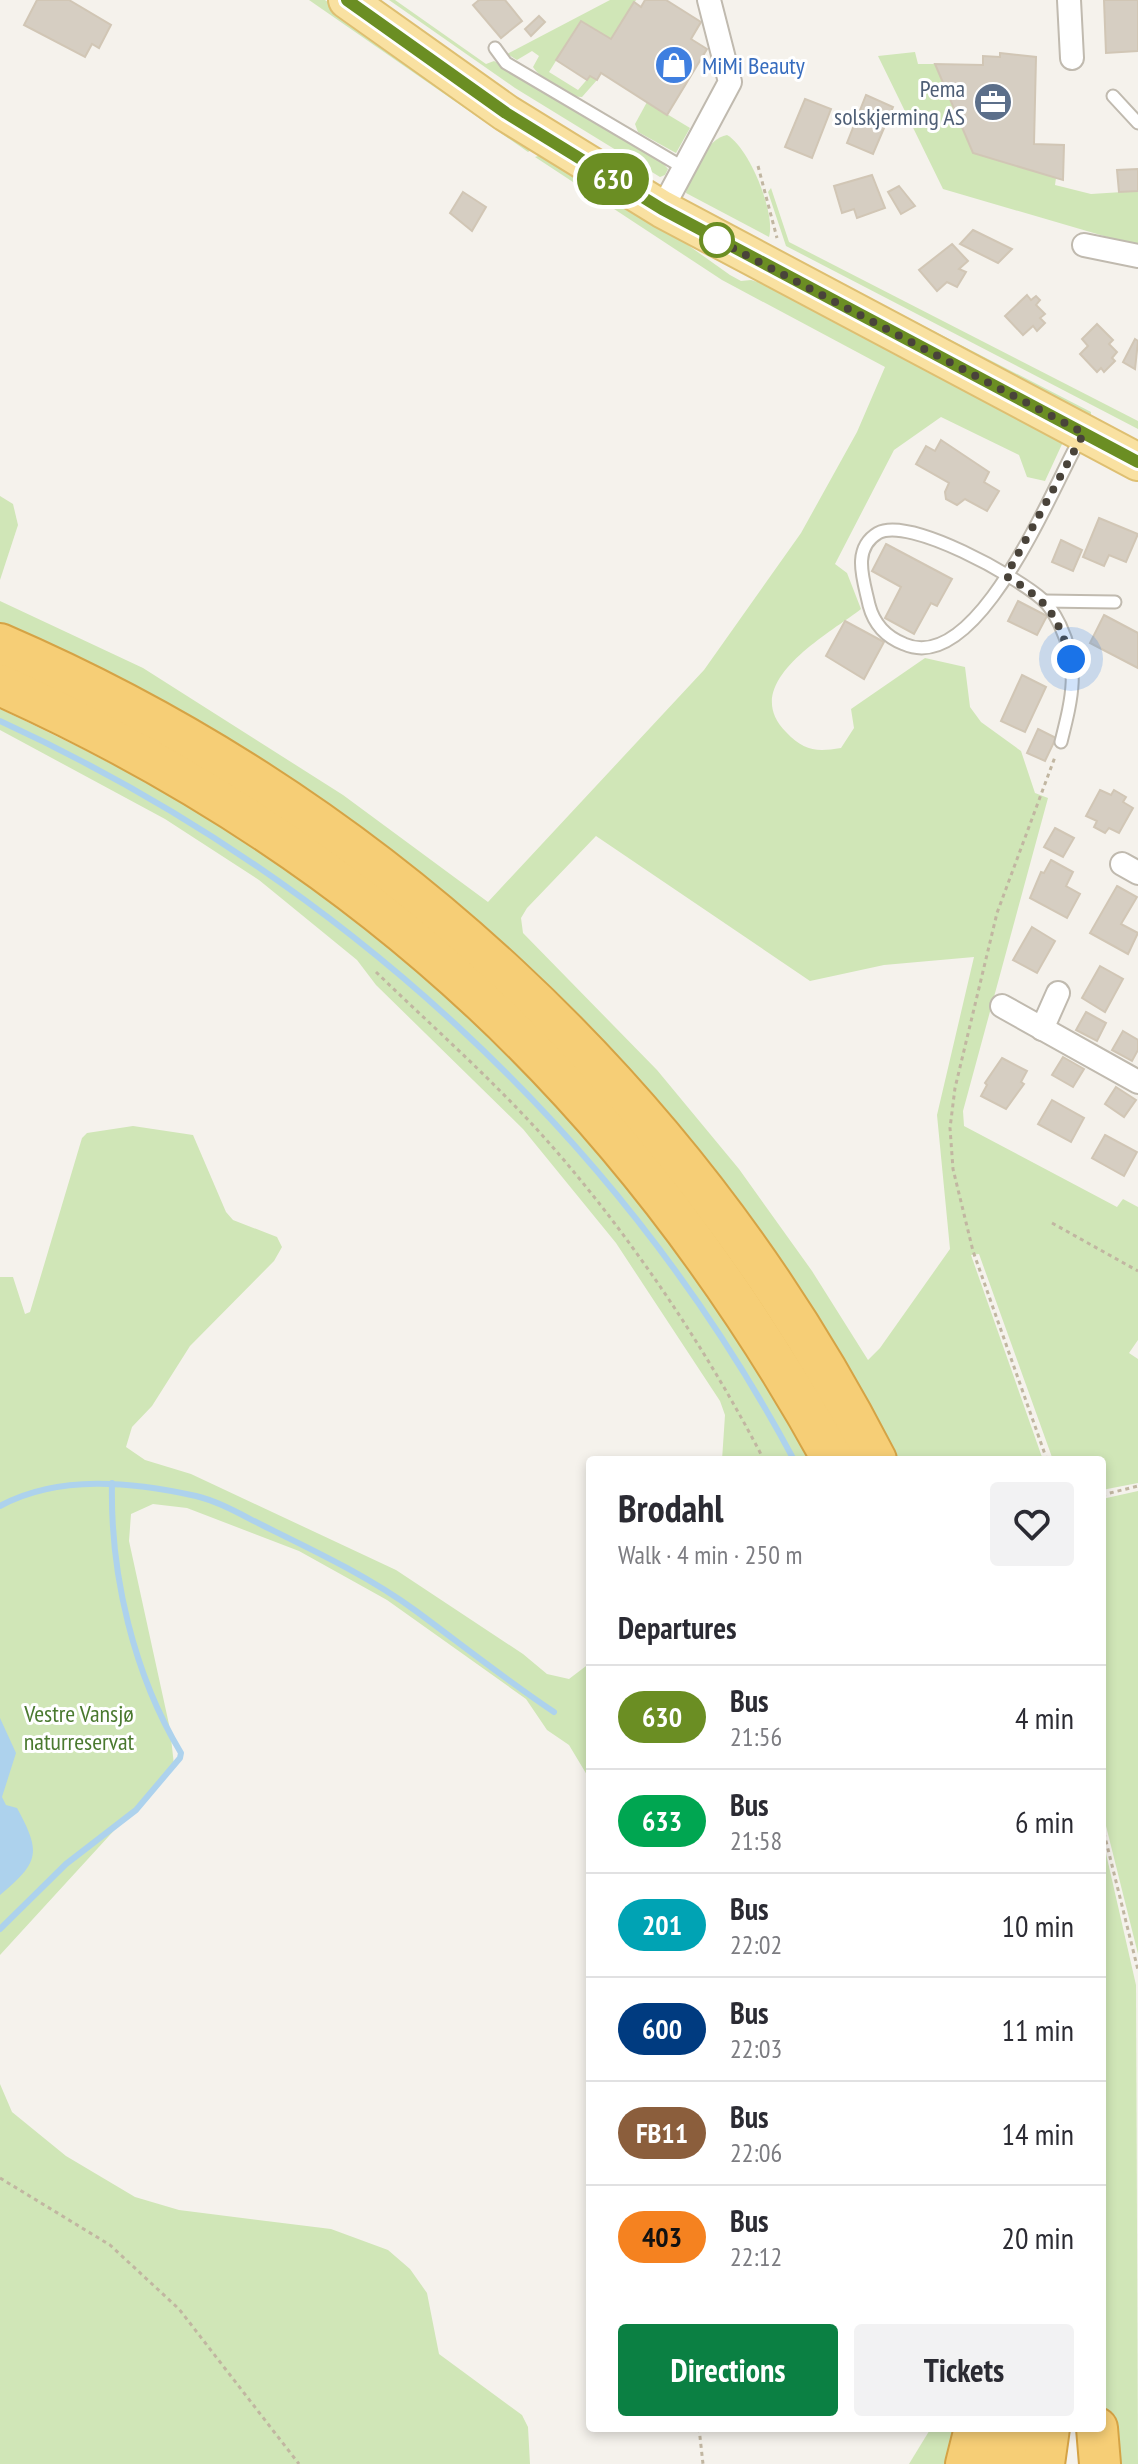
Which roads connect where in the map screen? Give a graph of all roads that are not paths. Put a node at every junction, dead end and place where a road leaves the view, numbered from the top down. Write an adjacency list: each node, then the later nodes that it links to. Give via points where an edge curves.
1 (347, 0): 9 (main road, via 506,113)
2 (709, 0): 8 (street, via 730,82)
3 (1069, 0): 5 (street)
4 (495, 48): 8 (lane, via 506,63)
5 (1072, 58)
6 (1113, 96): 7 (lane)
7 (1138, 123)
8 (684, 168): 9 (street)
9 (662, 209): 12 (main road)
10 (1084, 245): 11 (street)
11 (1138, 256)
12 (1084, 433): 13 (main road); 14 (lane)
13 (1138, 462)
14 (1006, 576): 14 (lane, via 974,621 947,644 930,650 908,646 882,631 871,611 860,563 877,533 894,529 950,546); 15 (lane)
15 (1044, 601): 16 (lane); 19 (lane, via 1060,624 1075,687)
16 (1115, 602)
17 (0, 644): 25 (highway, via 227,760 361,850 517,981 616,1085 729,1223 811,1345)
18 (0, 685): 24 (highway, via 132,750 274,835 387,919 478,996 645,1175 713,1264)
19 (1061, 742)
20 (1058, 993): 22 (street)
21 (1002, 1006): 22 (street)
22 (1042, 1029): 23 (street)
23 (1138, 1082)
24 (831, 1456)
25 (874, 1456)
26 (974, 2432): 30 (highway)
27 (1010, 2432): 31 (highway)
28 (1048, 2432): 32 (highway)
29 (1097, 2432): 33 (highway)
30 (966, 2464)
31 (1006, 2464)
32 (1044, 2464)
33 (1100, 2464)

